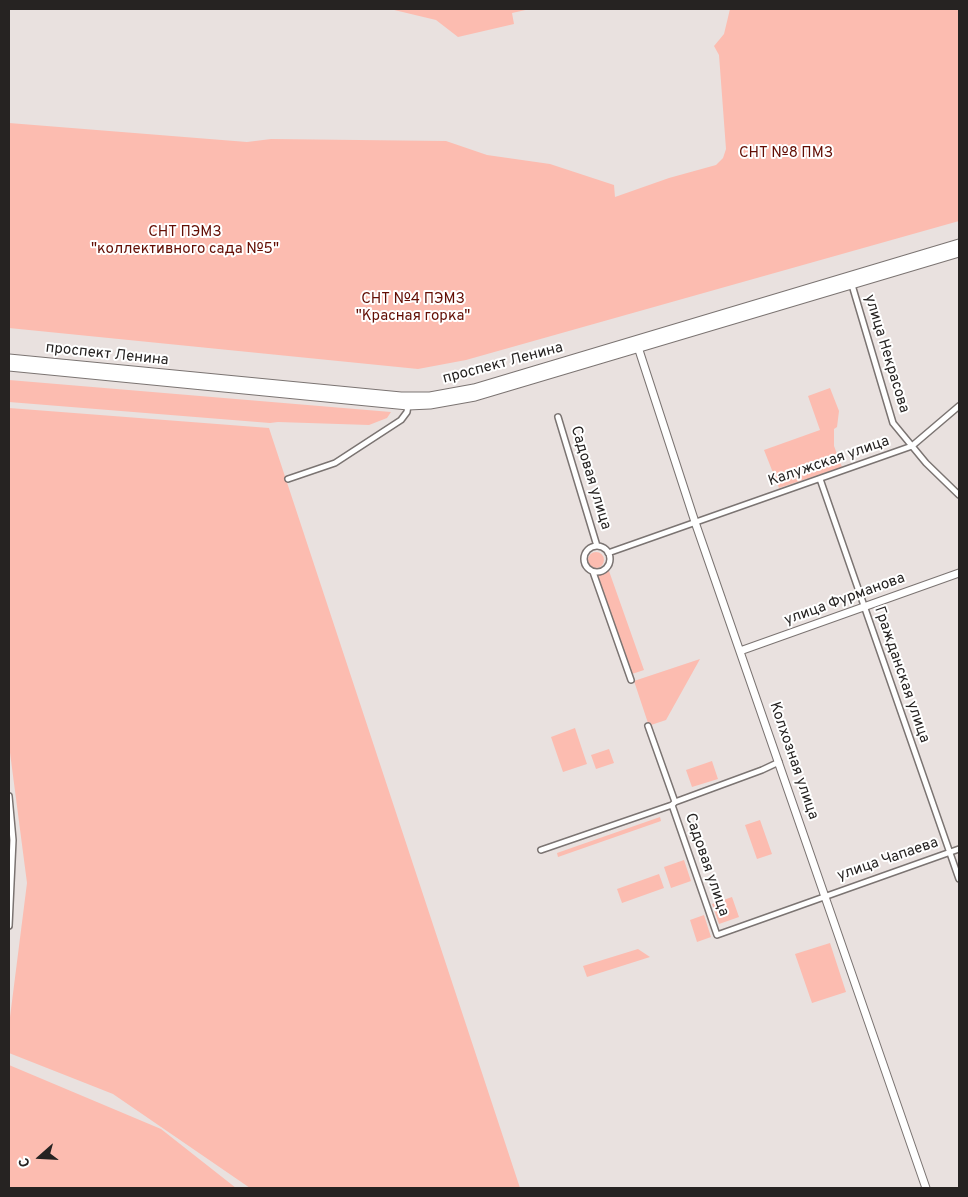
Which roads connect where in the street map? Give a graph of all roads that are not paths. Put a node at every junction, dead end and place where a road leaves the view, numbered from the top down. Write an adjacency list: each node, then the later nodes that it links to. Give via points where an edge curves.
1 (959, 244): 4 (main road, проспект Ленина)
2 (959, 252): 3 (main road, проспект Ленина)
3 (852, 284): 4 (main road, проспект Ленина); 10 (street, улица Некрасова, via 893,423)
4 (638, 345): 5 (main road, проспект Ленина, via 474,389 430,397 310,389); 7 (main road, проспект Ленина, via 475,396); 14 (street, Колхозная улица)
5 (9, 358)
6 (9, 366): 7 (main road, проспект Ленина)
7 (408, 405): 11 (street, via 401,420 335,463)
8 (959, 406): 10 (street, Калужская улица)
9 (558, 417): 15 (street, Садовая улица)
10 (912, 446): 12 (street, Калужская улица); 13 (street, улица Некрасова)
11 (288, 479)
12 (820, 479): 14 (street, Калужская улица); 19 (street, Гражданская улица)
13 (959, 495)
14 (695, 522): 16 (street, Калужская улица); 20 (street, Колхозная улица)
15 (597, 546): 16 (street); 17 (street, via 589,548 584,555 586,567)
16 (608, 553): 17 (street, via 608,566)
17 (593, 572): 21 (street)
18 (959, 573): 19 (street, улица Фурманова)
19 (864, 608): 20 (street, улица Фурманова); 28 (street, Гражданская улица)
20 (740, 651): 23 (street, Колхозная улица)
21 (631, 680)
22 (648, 726): 25 (street, Садовая улица)
23 (779, 762): 25 (street); 30 (street, Колхозная улица)
24 (9, 796): 31 (street, via 13,840)
25 (673, 803): 27 (street); 32 (street, Садовая улица)
26 (959, 849): 28 (street, улица Чапаева)
27 (541, 850)
28 (950, 852): 29 (street, Гражданская улица); 30 (street, улица Чапаева)
29 (959, 879)
30 (825, 896): 32 (street, улица Чапаева); 33 (street, Колхозная улица)
31 (9, 926)
32 (717, 934)
33 (926, 1188)

